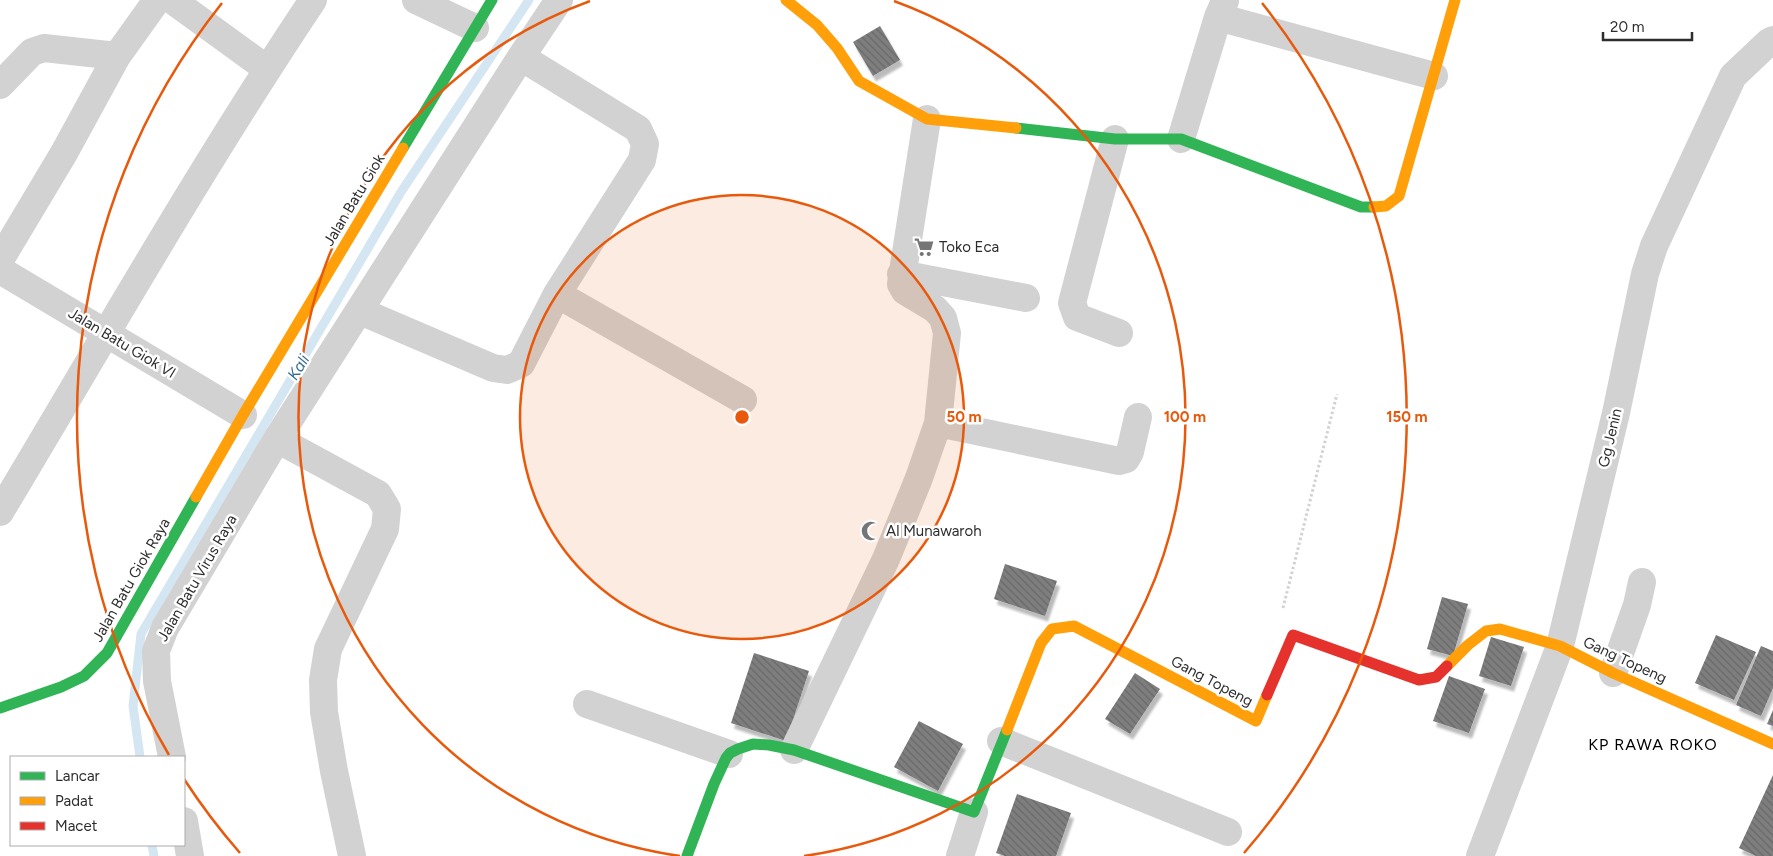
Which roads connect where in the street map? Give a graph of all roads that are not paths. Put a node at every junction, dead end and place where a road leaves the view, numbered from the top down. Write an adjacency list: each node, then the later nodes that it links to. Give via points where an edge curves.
1 (157, 0): 12 (street)
2 (172, 0): 14 (street)
3 (313, 0): 14 (street)
4 (416, 0): 10 (street)
5 (492, 0): 10 (street, Jalan Batu Giok)
6 (559, 0): 13 (street, Jalan Batu Virus Raya)
7 (786, 0): 17 (street, via 837,48 859,81)
8 (1456, 0): 15 (street)
9 (1222, 8): 15 (street); 19 (street)
10 (474, 28): 29 (street, Jalan Batu Giok)
11 (1773, 40): 35 (street, Gg Jenin, via 1734,76 1654,246)
12 (117, 56): 16 (street, via 44,48 32,52); 20 (street)
13 (521, 57): 23 (street, via 638,129 645,144 642,160); 25 (street, Jalan Batu Virus Raya)
14 (267, 69): 26 (street)
15 (1434, 76): 19 (street, via 1399,196 1386,206 1361,207)
16 (0, 85)
17 (927, 119): 18 (street); 22 (street)
18 (1115, 139): 19 (street); 27 (street, via 1072,303 1077,317)
19 (1180, 139)
20 (0, 260)
21 (0, 270): 26 (street, Jalan Batu Giok VI)
22 (901, 274): 24 (street); 31 (street, via 905,291 935,309 943,318 948,333)
23 (557, 294): 25 (street, via 521,364 507,370 493,368); 28 (street)
24 (1026, 298)
25 (360, 311): 32 (street, Jalan Batu Virus Raya)
26 (105, 333): 29 (street, Jalan Batu Giok VI); 33 (street)
27 (1119, 333)
28 (743, 400)
29 (243, 415): 38 (street, Jalan Batu Giok Raya, via 107,654 84,676)
30 (1138, 417): 31 (street, via 1130,452 1126,459 1119,461)
31 (938, 422): 41 (street, via 886,559)
32 (277, 439): 43 (street, Jalan Batu Virus Raya, via 166,628 156,651 157,682); 48 (street, via 378,494 387,509 385,529 328,649 323,680 324,712)
33 (0, 512)
34 (1642, 582): 36 (street, via 1637,606)
35 (1560, 646): 36 (street, Gang Topeng); 39 (street, Gang Topeng, via 1500,630 1486,631 1436,677 1420,680 1293,635 1256,721 1074,626 1052,629 1041,643); 51 (street, Gg Jenin)
36 (1613, 673): 40 (street, Gang Topeng)
37 (587, 704): 42 (street)
38 (0, 708)
39 (1002, 741): 44 (street, Gang Topeng); 46 (street)
40 (1773, 744)
41 (794, 750): 42 (street, via 769,744 749,745); 44 (street)
42 (729, 754): 49 (street)
43 (172, 756)
44 (974, 812): 50 (street)
45 (185, 827): 47 (street)
46 (1228, 832)
47 (190, 856)
48 (352, 856)
49 (687, 856)
50 (960, 856)
51 (1480, 856)

